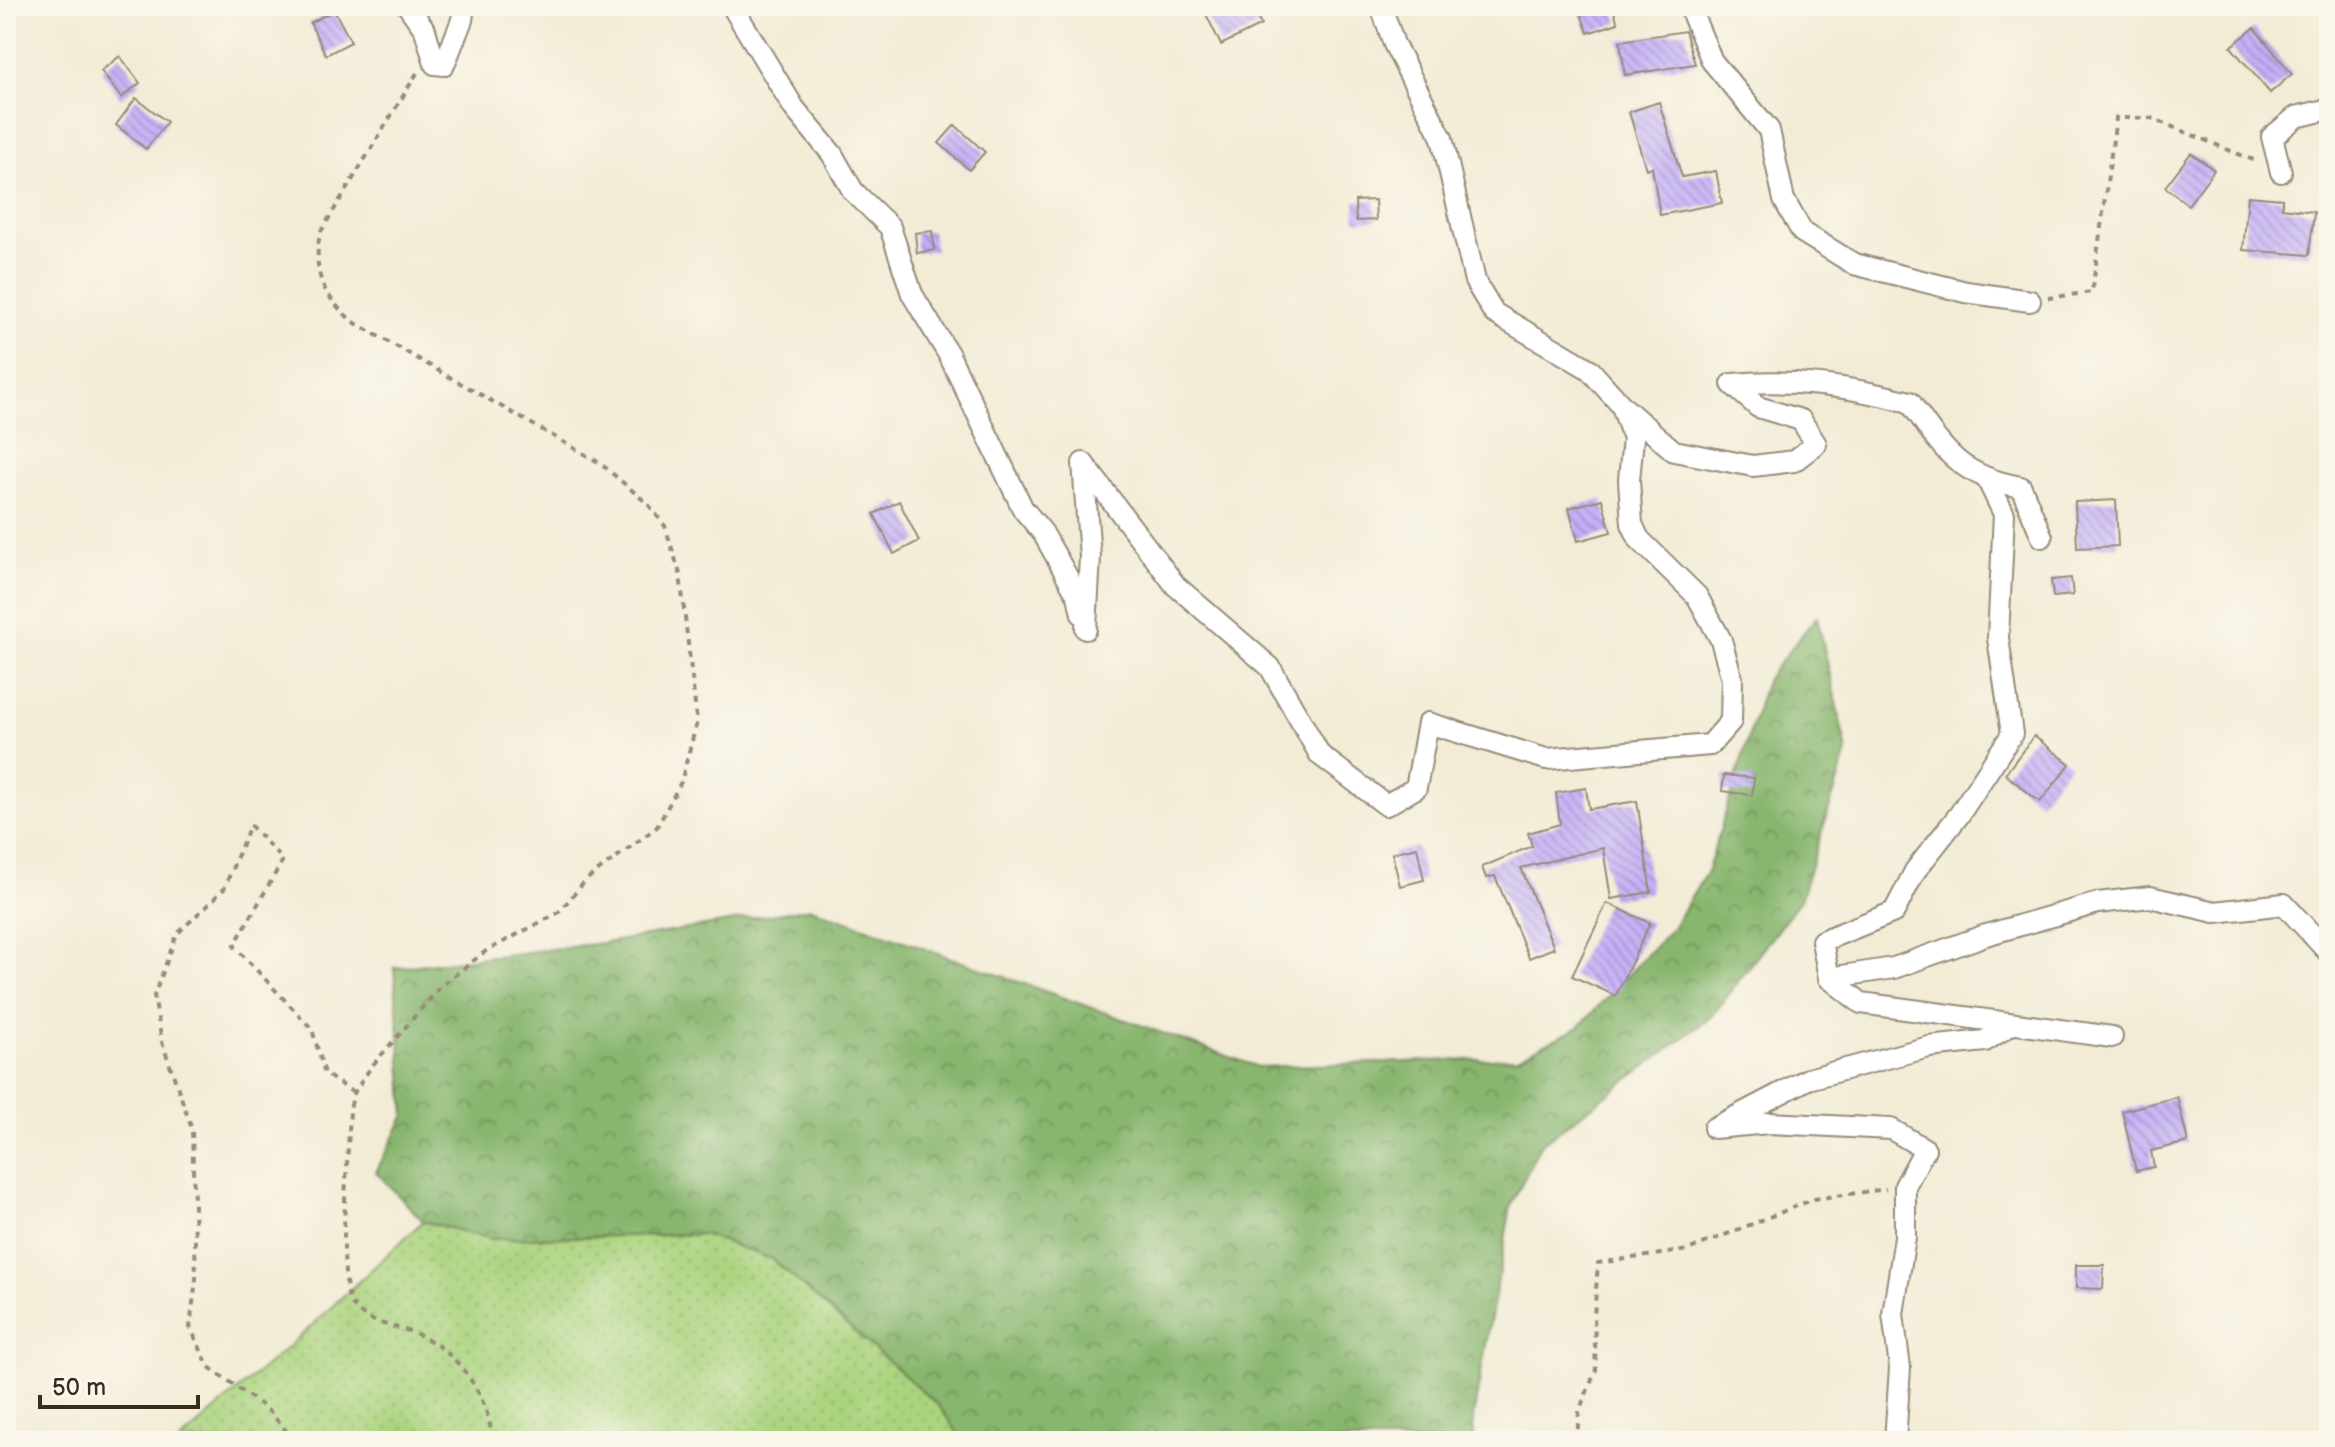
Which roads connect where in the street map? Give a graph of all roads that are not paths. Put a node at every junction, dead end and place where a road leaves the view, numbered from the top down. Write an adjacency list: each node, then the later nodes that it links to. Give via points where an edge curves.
1 (408, 6): 2 (street, via 425,30 435,64 444,65)
2 (464, 6)
3 (732, 6): 9 (street, via 757,52 853,191 890,227 912,294 949,355 1023,509 1043,533 1078,596 1086,629 1090,557 1083,463 1176,586 1270,667 1320,755 1386,805 1416,788 1428,723 1546,759 1710,745 1731,721 1732,679 1721,640 1697,596 1639,539 1632,524 1633,438)
4 (1381, 6): 9 (street, via 1394,44 1442,138 1475,281 1494,313 1589,369)
5 (1689, 6): 8 (street, via 1712,61 1769,130 1784,200 1802,232 1854,264 1966,292)
6 (2329, 109): 7 (street, via 2296,117 2272,137)
7 (2281, 172)
8 (2030, 301)
9 (1622, 406): 10 (street, via 1674,451 1753,466 1794,461 1816,444 1801,420 1758,407 1732,384 1769,380 1852,387 1910,402 1945,452)
10 (1988, 481): 11 (street, via 2021,487); 13 (street, via 2004,514 1998,638 2012,734 1915,871 1894,912 1822,941)
11 (2042, 537)
12 (2329, 953): 13 (street, via 2284,904 2215,912 2150,897 2098,903 1894,968)
13 (1829, 978): 14 (street, via 1861,1003)
14 (2009, 1026): 15 (street); 16 (street, via 1985,1041 1929,1047 1808,1079 1714,1128 1769,1123 1891,1129 1925,1149 1905,1186 1905,1237 1893,1314 1900,1368)
15 (2112, 1037)
16 (1895, 1441)

